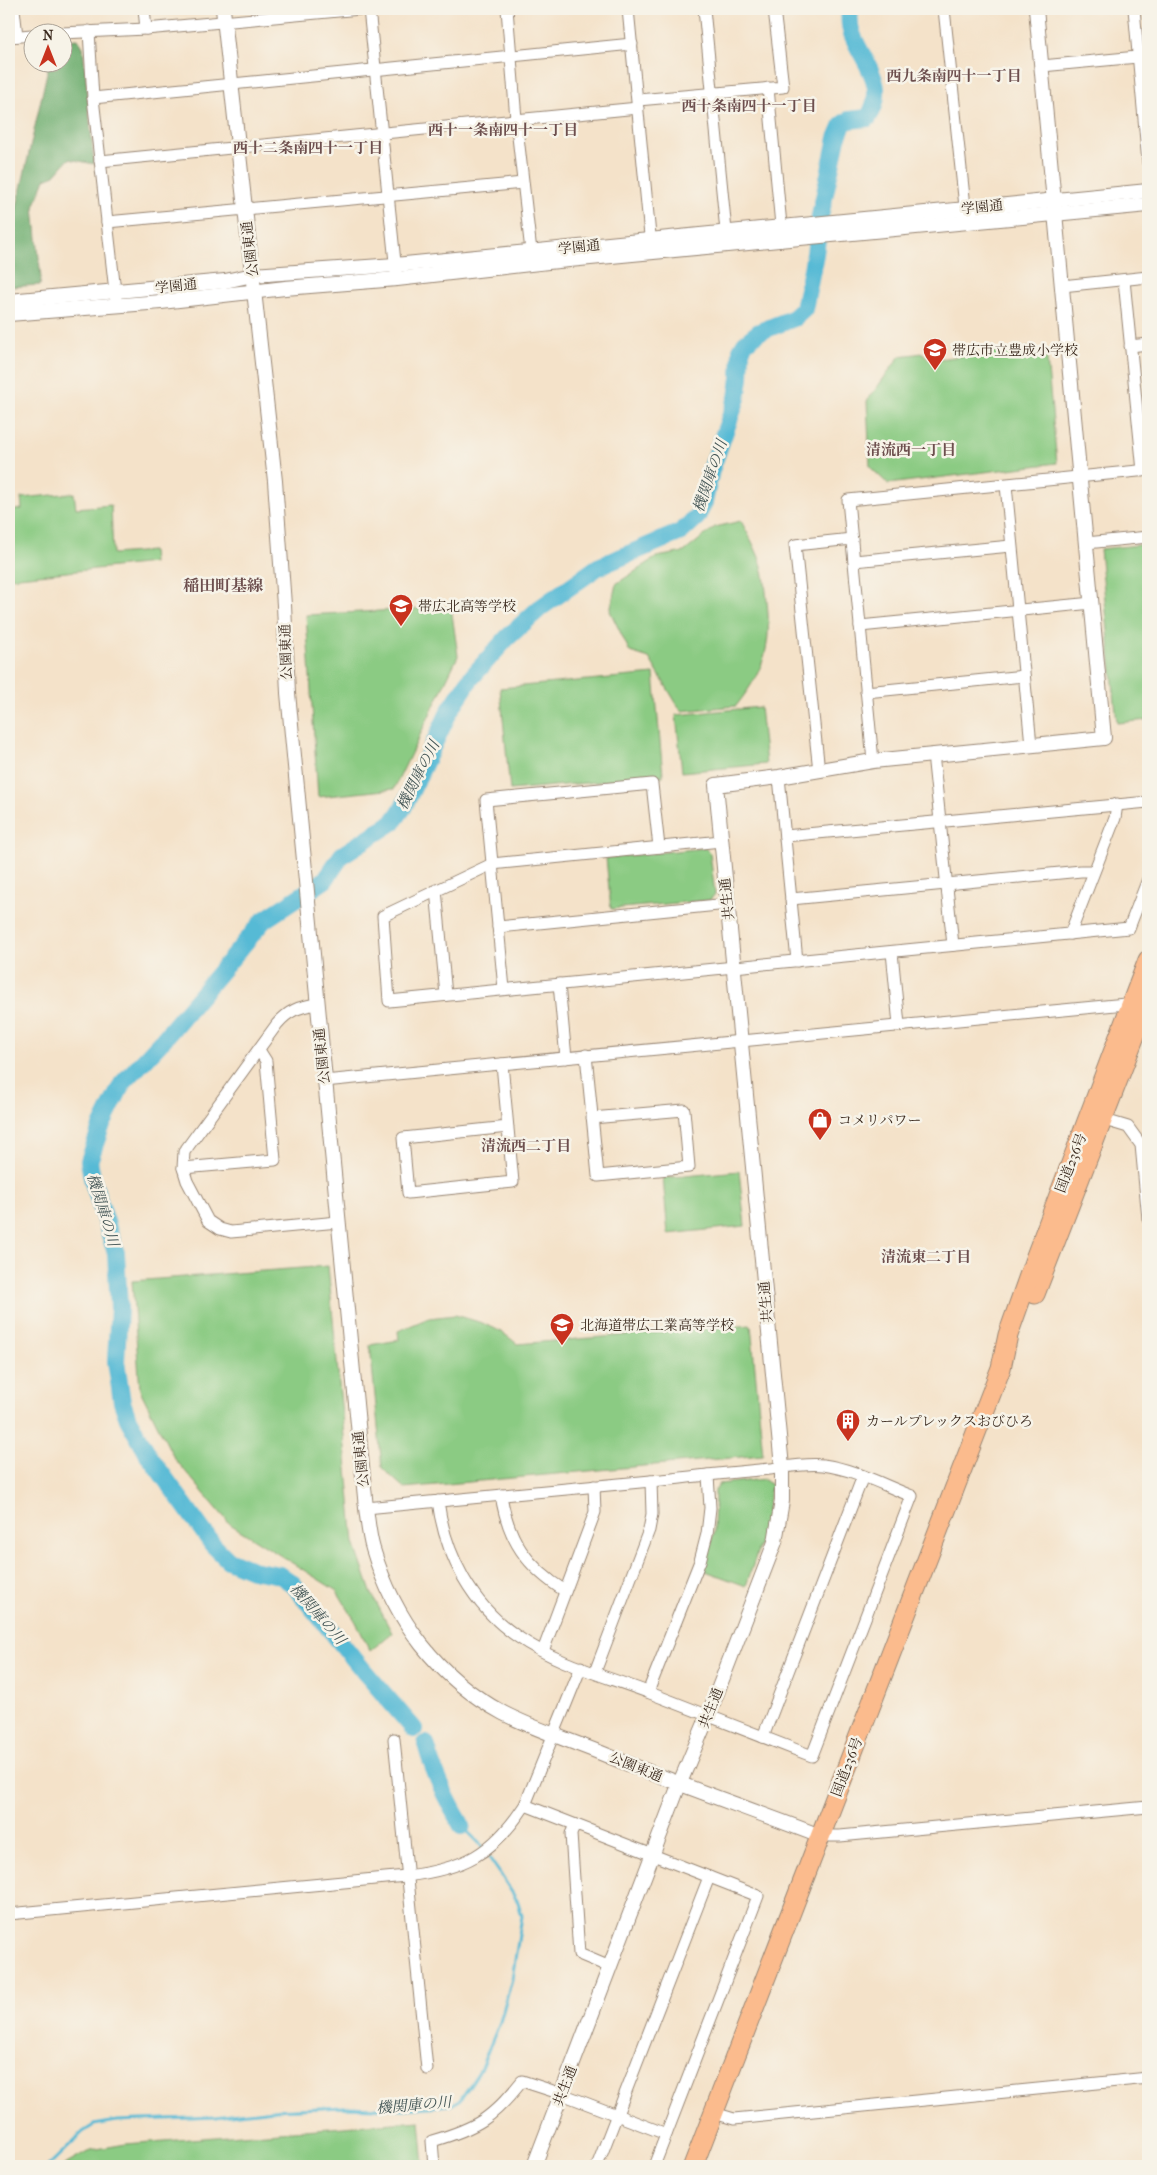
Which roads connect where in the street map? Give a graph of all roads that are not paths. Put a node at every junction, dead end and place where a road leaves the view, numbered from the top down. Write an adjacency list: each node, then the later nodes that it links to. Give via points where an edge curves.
1 (14, 9): 16 (street)
2 (144, 9): 13 (street)
3 (360, 9): 12 (street)
4 (369, 9): 21 (street)
5 (507, 9): 18 (street)
6 (628, 9): 17 (street)
7 (704, 9): 24 (street)
8 (774, 9): 23 (street, via 783,86)
9 (944, 9): 39 (street)
10 (1036, 9): 20 (street)
11 (1134, 9): 19 (street)
12 (224, 15): 13 (street); 22 (street, 公園東通)
13 (146, 29): 14 (street)
14 (89, 31): 15 (street); 25 (street)
15 (72, 32)
16 (13, 37)
17 (632, 44): 18 (street); 26 (street)
18 (511, 57): 21 (street); 28 (street)
19 (1143, 57): 20 (street); 27 (street)
20 (1042, 66): 36 (street)
21 (374, 70): 22 (street); 29 (street)
22 (232, 83): 25 (street); 30 (street, 公園東通)
23 (768, 88): 24 (street); 44 (street)
24 (712, 93): 26 (street); 45 (street)
25 (93, 98): 31 (street)
26 (638, 104): 28 (street); 46 (street)
27 (1146, 118): 32 (street)
28 (516, 119): 29 (street); 33 (street)
29 (381, 133): 30 (street); 35 (street)
30 (237, 148): 31 (street); 38 (street, 公園東通)
31 (100, 161): 41 (street)
32 (1148, 163)
33 (523, 183): 35 (street); 47 (street)
34 (1148, 191): 36 (street, 学園通)
35 (388, 195): 38 (street); 48 (street)
36 (1054, 199): 39 (street, 学園通); 40 (street)
37 (1148, 205): 40 (street, 学園通)
38 (245, 208): 41 (street); 49 (street, 公園東通)
39 (965, 209): 42 (street); 43 (street, 学園通)
40 (1055, 213): 42 (street, 学園通); 53 (street)
41 (107, 222): 55 (street)
42 (966, 224): 43 (street, 学園通)
43 (835, 228): 44 (street, 学園通)
44 (782, 233): 45 (street, 学園通)
45 (727, 239): 46 (street, 学園通)
46 (651, 246): 47 (street, 学園通)
47 (532, 258): 48 (street, 学園通); 51 (street, 学園通)
48 (395, 265): 49 (street, 学園通); 51 (street)
49 (253, 274): 54 (street, 公園東通); 55 (street, 学園通, via 226,281)
50 (1148, 277): 52 (street)
51 (396, 279): 54 (street, 学園通)
52 (1124, 280): 53 (street); 60 (street)
53 (1062, 286): 63 (street)
54 (254, 291): 57 (street, 学園通); 104 (street, 公園東通, via 275,480 288,693)
55 (115, 292): 56 (street, 学園通); 57 (street)
56 (9, 301)
57 (117, 306): 58 (street, 学園通)
58 (9, 314)
59 (1148, 344): 60 (street)
60 (1130, 346): 61 (street)
61 (1143, 408): 62 (street)
62 (1146, 471): 63 (street)
63 (1080, 476): 64 (street); 67 (street)
64 (1006, 486): 66 (street, via 848,500); 68 (street)
65 (1148, 537): 67 (street)
66 (852, 539): 69 (street); 78 (street, via 795,545)
67 (1086, 543): 70 (street)
68 (1011, 546): 69 (street); 71 (street)
69 (854, 561): 72 (street)
70 (1092, 603): 71 (street); 75 (street, 共生通, via 1104,738)
71 (1018, 610): 72 (street); 73 (street)
72 (860, 626): 74 (street)
73 (1024, 676): 74 (street); 75 (street)
74 (866, 692): 77 (street)
75 (1031, 744): 76 (street, 共生通)
76 (933, 754): 77 (street, 共生通); 82 (street)
77 (873, 761): 78 (street, 共生通)
78 (819, 771): 79 (street, 共生通)
79 (780, 778): 83 (street); 84 (street, 共生通, via 716,785)
80 (1148, 802): 81 (street)
81 (1117, 804): 82 (street); 87 (street, via 1115,818)
82 (941, 821): 83 (street); 89 (street)
83 (785, 836): 91 (street)
84 (722, 841): 85 (street); 92 (street, 共生通)
85 (659, 847): 86 (street); 86 (street, via 652,784 486,800)
86 (492, 864): 90 (street); 93 (street)
87 (1092, 871): 89 (street); 94 (street)
88 (1148, 879): 94 (street, via 1129,928)
89 (947, 884): 91 (street); 95 (street)
90 (436, 890): 102 (street); 102 (street, via 383,916 389,1001)
91 (791, 899): 97 (street)
92 (728, 904): 93 (street); 99 (street, 共生通)
93 (498, 927): 101 (street)
94 (1070, 934): 95 (street)
95 (953, 945): 96 (street)
96 (892, 952): 97 (street); 105 (street)
97 (796, 960): 99 (street)
98 (1148, 960): 103 (highway, 国道236号)
99 (734, 967): 100 (street); 106 (street, 共生通)
100 (559, 984): 101 (street); 109 (street)
101 (504, 989): 102 (street)
102 (446, 995)
103 (1144, 1002): 105 (street); 112 (highway, 国道236号)
104 (316, 1004): 107 (street, via 287,1013); 111 (street, 公園東通)
105 (899, 1025): 106 (street)
106 (740, 1041): 108 (street); 118 (street, 共生通)
107 (259, 1050): 115 (street, via 184,1152); 115 (street, via 266,1061 275,1160)
108 (586, 1056): 109 (street); 113 (street)
109 (566, 1058): 110 (street)
110 (502, 1064): 111 (street); 114 (street)
111 (324, 1082): 117 (street, 公園東通)
112 (1096, 1117): 116 (street, via 1128,1128 1141,1144); 139 (highway, 国道236号, via 1026,1282 1001,1368)
113 (592, 1118): 113 (street, via 598,1176 689,1167 684,1110)
114 (508, 1127): 114 (street, via 514,1182 408,1193 403,1138)
115 (183, 1168): 117 (street, via 208,1221 220,1229 231,1232)
116 (1148, 1219)
117 (338, 1222): 125 (street, 公園東通)
118 (782, 1468): 119 (street); 120 (street, via 820,1465); 131 (street, 共生通, via 782,1501 775,1542)
119 (708, 1475): 121 (street); 130 (street, via 708,1534)
120 (863, 1476): 133 (street); 133 (street, via 912,1496 812,1756)
121 (651, 1481): 122 (street); 129 (street, via 649,1530)
122 (594, 1486): 123 (street); 126 (street, via 595,1512)
123 (501, 1495): 124 (street); 126 (street, via 508,1530 517,1545 547,1580)
124 (438, 1501): 125 (street); 127 (street, via 441,1527 466,1582 495,1617 518,1637)
125 (366, 1508): 132 (street, 公園東通, via 372,1547 385,1584 424,1650 475,1696 504,1713)
126 (565, 1591): 127 (street)
127 (542, 1651): 128 (street)
128 (581, 1667): 129 (street); 132 (street)
129 (595, 1672): 130 (street)
130 (648, 1692): 131 (street)
131 (708, 1716): 133 (street); 135 (street, 共生通)
132 (553, 1734): 135 (street, 公園東通); 136 (street)
133 (763, 1737)
134 (394, 1739): 141 (street)
135 (679, 1785): 139 (street, 公園東通); 140 (street, 共生通)
136 (525, 1805): 138 (street); 141 (street, via 513,1824 484,1852 440,1872)
137 (1148, 1807): 139 (street)
138 (575, 1825): 140 (street); 144 (street, via 571,1834 579,1954)
139 (820, 1836): 148 (highway, 国道236号)
140 (654, 1856): 142 (street); 144 (street, 共生通)
141 (406, 1876): 143 (street); 145 (street)
142 (709, 1877): 149 (street); 150 (street, via 758,1896)
143 (9, 1914)
144 (610, 1967): 147 (street, 共生通)
145 (427, 2069)
146 (1148, 2078): 148 (street, via 734,2119)
147 (562, 2094): 149 (street); 151 (street, via 522,2081 504,2105 486,2120 432,2141); 152 (street, 共生通)
148 (714, 2113): 155 (highway, 国道236号)
149 (616, 2115): 150 (street); 153 (street)
150 (666, 2134): 154 (street)
151 (434, 2166)
152 (534, 2166)
153 (597, 2166)
154 (654, 2166)
155 (693, 2166)

